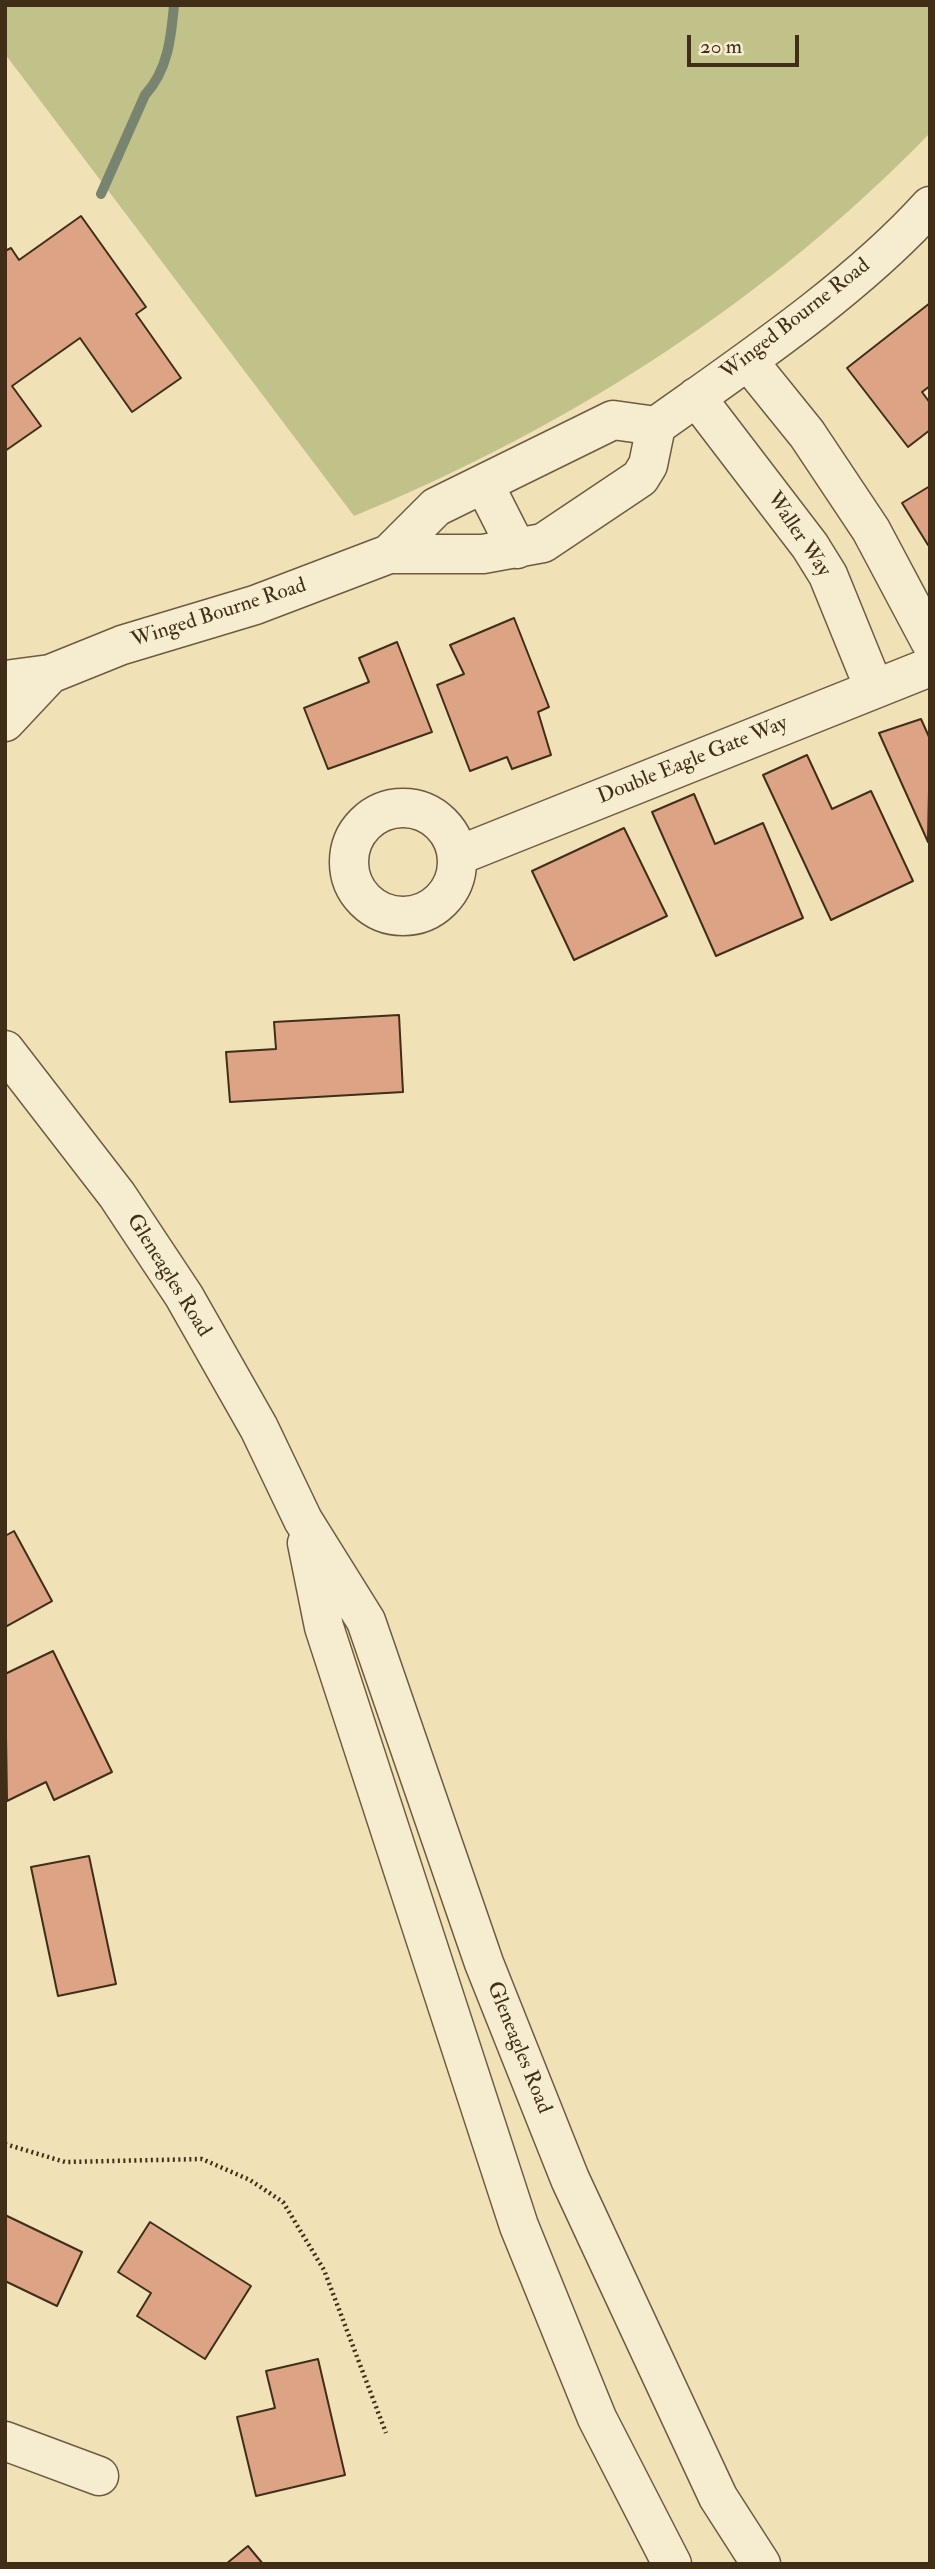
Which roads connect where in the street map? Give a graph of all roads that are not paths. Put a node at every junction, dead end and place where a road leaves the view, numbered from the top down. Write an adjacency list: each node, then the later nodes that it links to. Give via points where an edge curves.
1 (930, 206): 2 (street, Winged Bourne Road, via 907,231)
2 (748, 361): 3 (street, Winged Bourne Road); 8 (street, via 807,434 871,530)
3 (696, 397): 4 (street, Winged Bourne Road); 12 (street, Waller Way, via 828,575)
4 (656, 426): 5 (street, Winged Bourne Road, via 613,420); 6 (street, Winged Bourne Road, via 648,465 640,478 543,543)
5 (484, 484): 6 (street); 7 (street, Winged Bourne Road, via 436,507)
6 (517, 549): 7 (street, Winged Bourne Road, via 483,554)
7 (389, 554): 10 (street, Winged Bourne Road)
8 (930, 641)
9 (930, 667): 12 (street, Double Eagle Gate Way)
10 (50, 674): 11 (street, Winged Bourne Road); 13 (street, Winged Bourne Road)
11 (5, 680)
12 (874, 688): 14 (street, Double Eagle Gate Way)
13 (5, 722)
14 (457, 856)
15 (5, 1050): 16 (street, Gleneagles Road, via 117,1195 184,1296 259,1428)
16 (303, 1520): 19 (street, Gleneagles Road, via 324,1628 519,2226 597,2418); 20 (street, Gleneagles Road, via 366,1621 484,1963 570,2179 718,2497)
17 (5, 2441): 18 (street)
18 (99, 2476)
19 (672, 2564)
20 (761, 2564)

